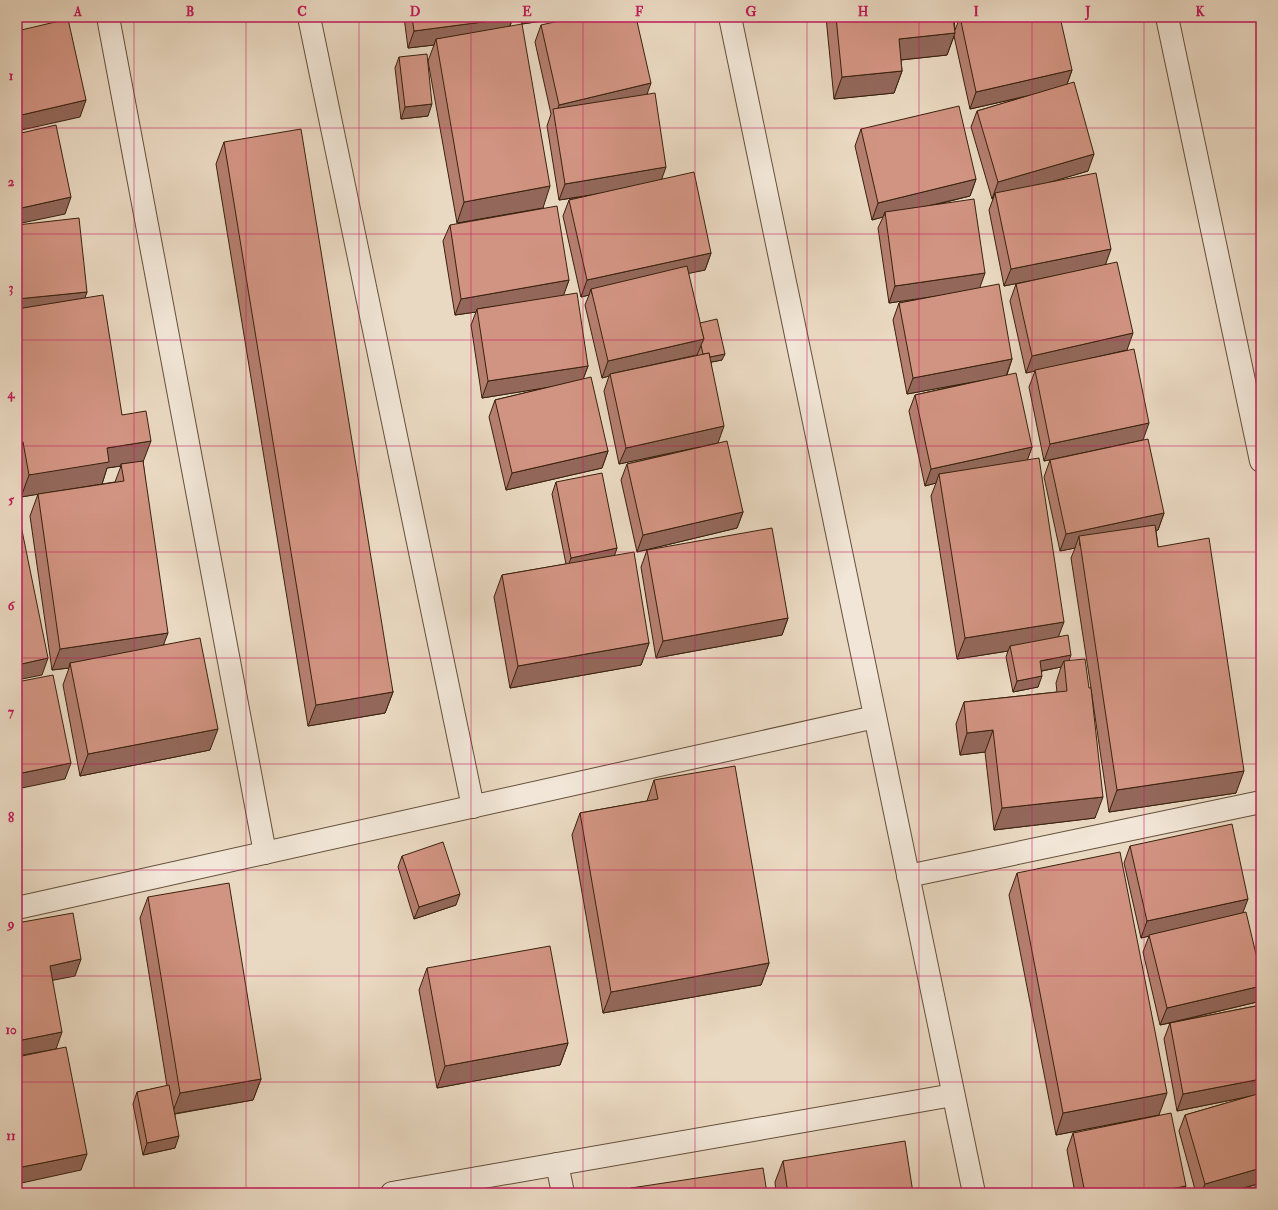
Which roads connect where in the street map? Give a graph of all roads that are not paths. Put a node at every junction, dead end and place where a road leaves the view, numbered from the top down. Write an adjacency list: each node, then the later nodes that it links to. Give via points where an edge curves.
1 (108, 17): 9 (street)
2 (309, 17): 8 (street)
3 (730, 17): 6 (street)
4 (1167, 17): 5 (street)
5 (1261, 461)
6 (875, 717): 8 (street); 10 (street)
7 (1261, 802): 10 (street)
8 (473, 807): 9 (street)
9 (265, 853): 11 (street)
10 (908, 876): 12 (street)
11 (17, 908)
12 (953, 1095): 13 (street); 16 (street)
13 (557, 1164): 14 (street); 15 (street)
14 (392, 1193)
15 (563, 1193)
16 (974, 1193)

